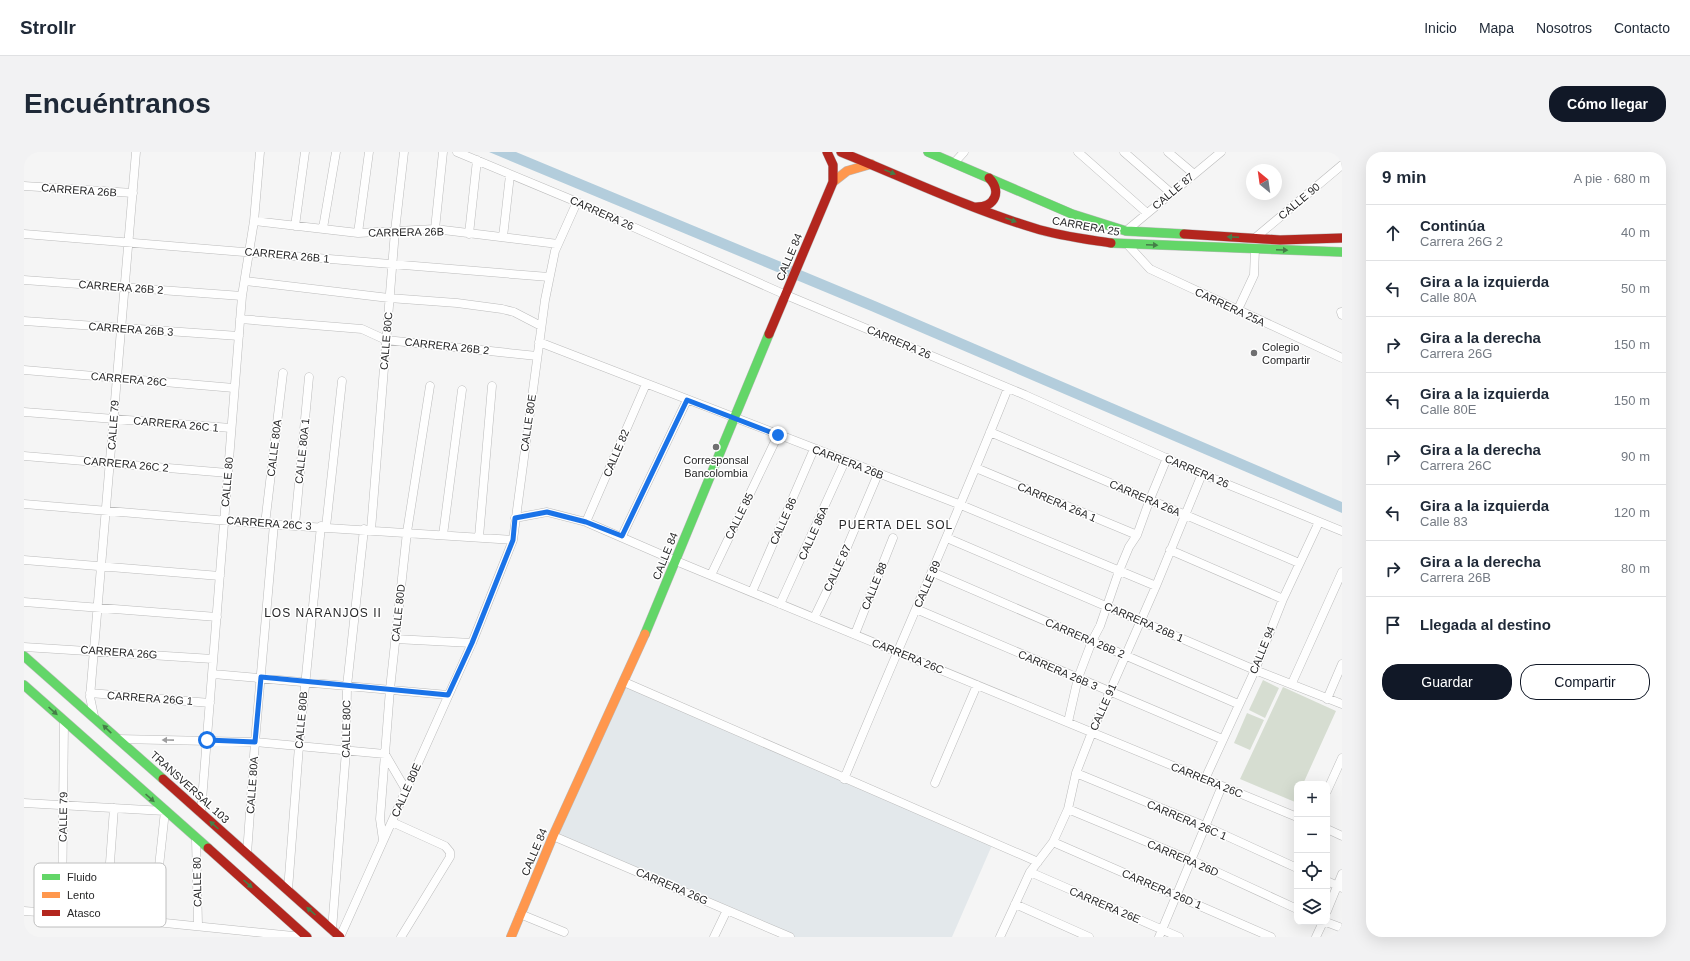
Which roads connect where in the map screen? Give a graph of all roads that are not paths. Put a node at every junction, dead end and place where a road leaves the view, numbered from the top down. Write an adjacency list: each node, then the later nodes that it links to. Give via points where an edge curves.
1 (136, 152): 26 (street, CALLE 79)
2 (260, 152): 31 (street, CALLE 80)
3 (305, 152): 32 (street)
4 (336, 152): 33 (street)
5 (369, 152): 37 (street)
6 (404, 152): 35 (street, CALLE 80C)
7 (443, 152): 34 (street)
8 (457, 152): 17 (street, CARRERA 26)
9 (827, 152): 24 (street, CALLE 84, via 833,164)
10 (841, 152): 19 (street, CARRERA 25)
11 (928, 152): 18 (street, CARRERA 25)
12 (964, 152): 18 (street)
13 (1078, 152): 30 (street)
14 (1124, 152): 27 (street)
15 (1168, 152): 21 (street)
16 (1215, 154): 21 (street, CALLE 87)
17 (477, 160): 22 (street, CARRERA 26); 39 (street)
18 (954, 163): 23 (street, CARRERA 25)
19 (871, 164): 24 (street, via 847,172); 29 (street, CARRERA 25, one-way to 29)
20 (1342, 165): 41 (street, CALLE 90)
21 (1194, 174): 27 (street, CALLE 87)
22 (510, 175): 28 (street, CARRERA 26); 40 (street)
23 (986, 176): 29 (street, via 994,182 997,196 988,207); 36 (street, CARRERA 25, via 1072,214)
24 (833, 182): 54 (street, CALLE 84)
25 (24, 186): 26 (street, CARRERA 26B)
26 (133, 193): 43 (street, CALLE 79)
27 (1171, 193): 30 (street, CALLE 87)
28 (577, 202): 44 (street, CALLE 80E); 54 (street, CARRERA 26)
29 (974, 207): 45 (street, CARRERA 25, one-way to 45, via 1034,228 1094,241)
30 (1147, 213): 36 (street, CALLE 87)
31 (254, 221): 32 (street, CARRERA 26B); 47 (street, CALLE 80)
32 (295, 226): 33 (street, CARRERA 26B)
33 (323, 228): 37 (street, CARRERA 26B)
34 (435, 229): 35 (street, CARRERA 26B); 39 (street, CARRERA 26B)
35 (395, 231): 37 (street, CARRERA 26B); 49 (street, CALLE 80C)
36 (1126, 231): 41 (street, CARRERA 25, one-way to 36)
37 (358, 233)
38 (24, 234): 43 (street, CARRERA 26B 1)
39 (469, 234): 40 (street, CARRERA 26B)
40 (503, 237): 44 (street, CARRERA 26B)
41 (1255, 238): 42 (street, CARRERA 25)
42 (1342, 238)
43 (129, 242): 47 (street, CARRERA 26B 1); 53 (street, CALLE 79)
44 (558, 244): 50 (street, CALLE 80E)
45 (1127, 244): 46 (street, CARRERA 25, one-way to 46); 66 (street, CARRERA 25A, via 1150,270)
46 (1255, 249): 48 (street, CARRERA 25, one-way to 48); 57 (street, via 1254,276)
47 (249, 252): 49 (street, CARRERA 26B 1); 52 (street, CALLE 80)
48 (1342, 252)
49 (392, 264): 50 (street, CARRERA 26B 1); 56 (street, CALLE 80C)
50 (550, 277): 60 (street, CALLE 80E)
51 (24, 280): 53 (street, CARRERA 26B 2)
52 (245, 281): 55 (street, CALLE 80); 56 (street)
53 (125, 287): 55 (street, CARRERA 26B 2); 61 (street, CALLE 79)
54 (786, 295): 76 (street, CARRERA 26); 80 (street, CALLE 84)
55 (242, 296): 58 (street, CALLE 80)
56 (389, 298): 60 (street, via 414,298 502,309 514,312); 63 (street, CALLE 80C)
57 (1240, 305)
58 (240, 319): 62 (street, CALLE 80); 63 (street, CARRERA 26B 2, via 362,329)
59 (24, 321): 61 (street, CARRERA 26B 3)
60 (541, 326): 64 (street, CALLE 80E)
61 (122, 328): 62 (street, CARRERA 26B 3); 70 (street, CALLE 79)
62 (239, 336): 75 (street, CALLE 80)
63 (386, 340): 65 (street, CARRERA 26B 2); 107 (street, CALLE 80C)
64 (539, 342): 65 (street, CALLE 80E); 72 (street, CARRERA 26B)
65 (537, 356): 99 (street, CALLE 80E)
66 (1342, 358)
67 (24, 370): 70 (street, CARRERA 26C)
68 (283, 373): 103 (street, CALLE 80A)
69 (309, 377): 105 (street, CALLE 80A 1)
70 (116, 378): 75 (street, CARRERA 26C); 81 (street, CALLE 79)
71 (342, 381): 106 (street, CALLE 80B)
72 (646, 384): 78 (street, CARRERA 26B); 101 (street, CALLE 82)
73 (430, 386): 109 (street, CALLE 80D)
74 (492, 386): 113 (street)
75 (234, 388): 82 (street, CALLE 80)
76 (1008, 388): 83 (street, CALLE 89); 87 (street, CARRERA 26)
77 (462, 390): 110 (street)
78 (687, 400): 80 (street, CARRERA 26B); 111 (street)
79 (24, 412): 81 (street, CARRERA 26C 1)
80 (733, 418): 84 (street, CARRERA 26B); 119 (street, CALLE 84)
81 (114, 419): 82 (street, CARRERA 26C 1); 89 (street, CALLE 79)
82 (231, 428): 91 (street, CALLE 80)
83 (990, 432): 90 (street, CALLE 89); 94 (street, CARRERA 26A)
84 (778, 435): 85 (street, CARRERA 26B); 125 (street, CALLE 85)
85 (814, 449): 88 (street, CARRERA 26B); 128 (street, CALLE 86)
86 (24, 456): 89 (street, CARRERA 26C 2)
87 (1167, 458): 93 (street, CARRERA 26); 94 (street)
88 (845, 461): 92 (street, CARRERA 26B); 131 (street, CALLE 86A)
89 (110, 463): 91 (street, CARRERA 26C 2); 97 (street, CALLE 79)
90 (976, 468): 96 (street, CALLE 89); 112 (street, CARRERA 26A 1)
91 (228, 472): 100 (street, CALLE 80)
92 (878, 474): 96 (street, CARRERA 26B); 136 (street, CALLE 87)
93 (1202, 474): 98 (street, CALLE 91); 102 (street, CARRERA 26)
94 (1150, 499): 98 (street, CARRERA 26A); 112 (street)
95 (24, 504): 97 (street, CARRERA 26C 3)
96 (961, 505): 115 (street, CALLE 89); 122 (street, CARRERA 26B)
97 (106, 511): 100 (street, CARRERA 26C 3); 121 (street, CALLE 79)
98 (1185, 515): 117 (street, CALLE 91); 120 (street, CARRERA 26A)
99 (515, 518): 101 (street, CARRERA 26C, via 547,512); 116 (street, CALLE 80E)
100 (224, 520): 103 (street, CARRERA 26C 3); 126 (street, CALLE 80)
101 (586, 522): 111 (street, CARRERA 26C)
102 (1319, 522): 108 (street, CARRERA 26); 120 (street, CALLE 94)
103 (265, 524): 104 (street, CARRERA 26C 3)
104 (274, 524): 105 (street, CARRERA 26C 3); 151 (street, CALLE 80A)
105 (295, 525): 106 (street, CARRERA 26C 3)
106 (324, 527): 107 (street, CARRERA 26C 3); 153 (street, CALLE 80B)
107 (368, 530): 109 (street, CARRERA 26C 3); 158 (street, CALLE 80C)
108 (1342, 531)
109 (407, 532): 110 (street, CARRERA 26C 3); 139 (street, CALLE 80D)
110 (443, 534): 113 (street, CARRERA 26C 3)
111 (622, 536): 119 (street, CARRERA 26C)
112 (1137, 536): 122 (street)
113 (479, 537): 116 (street, CARRERA 26C 3)
114 (893, 538): 138 (street, CALLE 88)
115 (947, 538): 123 (street, CALLE 89); 132 (street, CARRERA 26B 1)
116 (513, 540): 141 (street, CALLE 80E)
117 (1170, 550): 127 (street, CALLE 91); 129 (street)
118 (24, 560): 121 (street)
119 (676, 561): 125 (street, CARRERA 26C); 154 (street, CALLE 84)
120 (1299, 564): 129 (street, CALLE 94)
121 (101, 565): 126 (street); 133 (street, CALLE 79)
122 (1119, 571): 127 (street, CARRERA 26B); 132 (street)
123 (932, 572): 134 (street, CALLE 89); 140 (street, CARRERA 26B 2)
124 (1342, 572): 155 (street)
125 (711, 575): 128 (street, CARRERA 26C)
126 (220, 576): 135 (street, CALLE 80)
127 (1156, 586): 137 (street, CALLE 91)
128 (752, 592): 131 (street, CARRERA 26C)
129 (1283, 599): 149 (street, CALLE 94)
130 (24, 602): 133 (street)
131 (780, 604): 136 (street, CARRERA 26C)
132 (1108, 606): 137 (street, CARRERA 26B 1); 140 (street)
133 (98, 608): 135 (street); 143 (street, CALLE 79)
134 (916, 610): 144 (street, CALLE 89); 152 (street, CARRERA 26B 3)
135 (217, 617): 147 (street, CALLE 80)
136 (814, 618): 138 (street, CARRERA 26C)
137 (1140, 620): 146 (street, CALLE 91); 149 (street, CARRERA 26B 1)
138 (855, 634): 144 (street, CARRERA 26C)
139 (396, 639): 141 (street); 159 (street, CALLE 80D)
140 (1092, 641): 146 (street, CARRERA 26B 2); 152 (street)
141 (472, 643): 162 (street, CALLE 80E)
142 (24, 647): 143 (street, CARRERA 26G)
143 (94, 650): 147 (street, CARRERA 26G); 161 (street, CALLE 79)
144 (897, 652): 157 (street, CARRERA 26C); 181 (street, CALLE 89)
145 (24, 656): 164 (street, TRANSVERSAL 103)
146 (1126, 656): 160 (street, CALLE 91); 166 (street, CARRERA 26B 2)
147 (213, 659): 150 (street, CALLE 80)
148 (1342, 664): 163 (street)
149 (1255, 670): 155 (street, CARRERA 26B 1); 166 (street, CALLE 94)
150 (213, 674): 151 (street); 165 (street, CALLE 80)
151 (261, 677): 153 (street); 175 (street, CALLE 80A)
152 (1078, 678): 160 (street, CARRERA 26B 3); 170 (street)
153 (305, 681): 158 (street); 176 (street, CALLE 80B)
154 (624, 682): 181 (street); 197 (street, CALLE 84)
155 (1292, 683): 163 (street, CARRERA 26B 1)
156 (24, 685): 169 (street, one-way to 169)
157 (977, 685): 170 (street, CARRERA 26C); 183 (street)
158 (347, 686): 159 (street); 177 (street, CALLE 80C)
159 (390, 689): 162 (street); 178 (street, CALLE 80D)
160 (1111, 692): 171 (street, CALLE 91); 173 (street, CARRERA 26B 3)
161 (90, 695): 164 (street); 165 (street, CARRERA 26G 1); 168 (street, CALLE 79)
162 (448, 695): 186 (street, CALLE 80E)
163 (1326, 699): 167 (street, CARRERA 26B 1)
164 (77, 702): 168 (street, TRANSVERSAL 103)
165 (210, 702): 174 (street, CALLE 80)
166 (1238, 704): 173 (street, CALLE 94)
167 (1342, 704)
168 (94, 716): 172 (street, TRANSVERSAL 103, one-way to 168)
169 (64, 721): 188 (street, CALLE 79); 191 (street, one-way to 191)
170 (1068, 722): 171 (street, CARRERA 26C)
171 (1092, 732): 180 (street, CALLE 91); 182 (street, CARRERA 26C)
172 (118, 739): 174 (street, one-way to 172); 192 (street, TRANSVERSAL 103)
173 (1222, 739): 182 (street, CALLE 94)
174 (207, 740): 175 (street); 192 (street, CALLE 80)
175 (255, 742): 176 (street); 202 (street, CALLE 80A)
176 (299, 746): 177 (street); 212 (street, CALLE 80B)
177 (346, 751): 178 (street); 227 (street, CALLE 80C)
178 (385, 754): 186 (street); 200 (street, CALLE 80D, via 380,819)
179 (1342, 758): 184 (street)
180 (1076, 773): 190 (street, CALLE 91); 195 (street, CARRERA 26C 1)
181 (844, 779): 204 (street)
182 (1205, 779): 185 (street, CARRERA 26C)
183 (935, 783)
184 (1330, 784)
185 (1222, 786): 193 (street, CARRERA 26C); 195 (street)
186 (406, 790): 194 (street, CALLE 80E)
187 (24, 803): 188 (street)
188 (63, 804): 189 (street); 205 (street, CALLE 79)
189 (114, 808): 191 (street); 206 (street)
190 (1068, 809): 201 (street, CALLE 91); 203 (street, CARRERA 26D)
191 (165, 810): 199 (street); 207 (street)
192 (201, 813): 202 (street, TRANSVERSAL 103, one-way to 192)
193 (1294, 816)
194 (392, 822): 200 (street, CALLE 80E); 235 (street, via 445,846 450,852 450,857)
195 (1207, 827): 203 (street); 208 (street, CARRERA 26C 1)
196 (1330, 830): 198 (street)
197 (554, 836): 217 (street, CARRERA 26G); 220 (street, CALLE 84)
198 (1342, 836)
199 (196, 839): 223 (street, CALLE 80); 233 (street, one-way to 233)
200 (383, 841): 234 (street, CALLE 80E)
201 (1053, 842): 204 (street, CALLE 91); 213 (street, CARRERA 26D 1)
202 (247, 854): 212 (street, TRANSVERSAL 103)
203 (1192, 861): 213 (street); 216 (street, CARRERA 26D)
204 (1038, 862): 209 (street, CALLE 91)
205 (62, 863)
206 (110, 863)
207 (159, 863)
208 (1294, 867)
209 (1030, 872): 214 (street, CALLE 91); 229 (street, CARRERA 26E)
210 (1342, 874): 211 (street)
211 (1339, 887): 215 (street)
212 (288, 890): 227 (street, TRANSVERSAL 103, one-way to 212)
213 (1177, 896): 229 (street); 242 (street, CARRERA 26D 1)
214 (1015, 904): 239 (street, CALLE 91); 240 (street)
215 (1330, 906)
216 (1294, 908)
217 (727, 910): 230 (street, CARRERA 26G); 237 (street)
218 (24, 911): 219 (street)
219 (34, 912)
220 (520, 914): 228 (street); 236 (street, CALLE 84)
221 (166, 923): 223 (street)
222 (1330, 924): 226 (street)
223 (198, 925): 225 (street)
224 (1322, 925): 243 (street)
225 (218, 928): 231 (street); 232 (street)
226 (1342, 928)
227 (332, 930): 234 (street, TRANSVERSAL 103)
228 (564, 932)
229 (1161, 933): 241 (street, CARRERA 26E)
230 (777, 934): 238 (street, CARRERA 26G)
231 (216, 937)
232 (303, 937)
233 (307, 937)
234 (340, 937)
235 (401, 937)
236 (511, 937)
237 (714, 937)
238 (790, 937)
239 (1000, 937)
240 (1089, 937)
241 (1179, 937)
242 (1271, 937)
243 (1316, 937)

